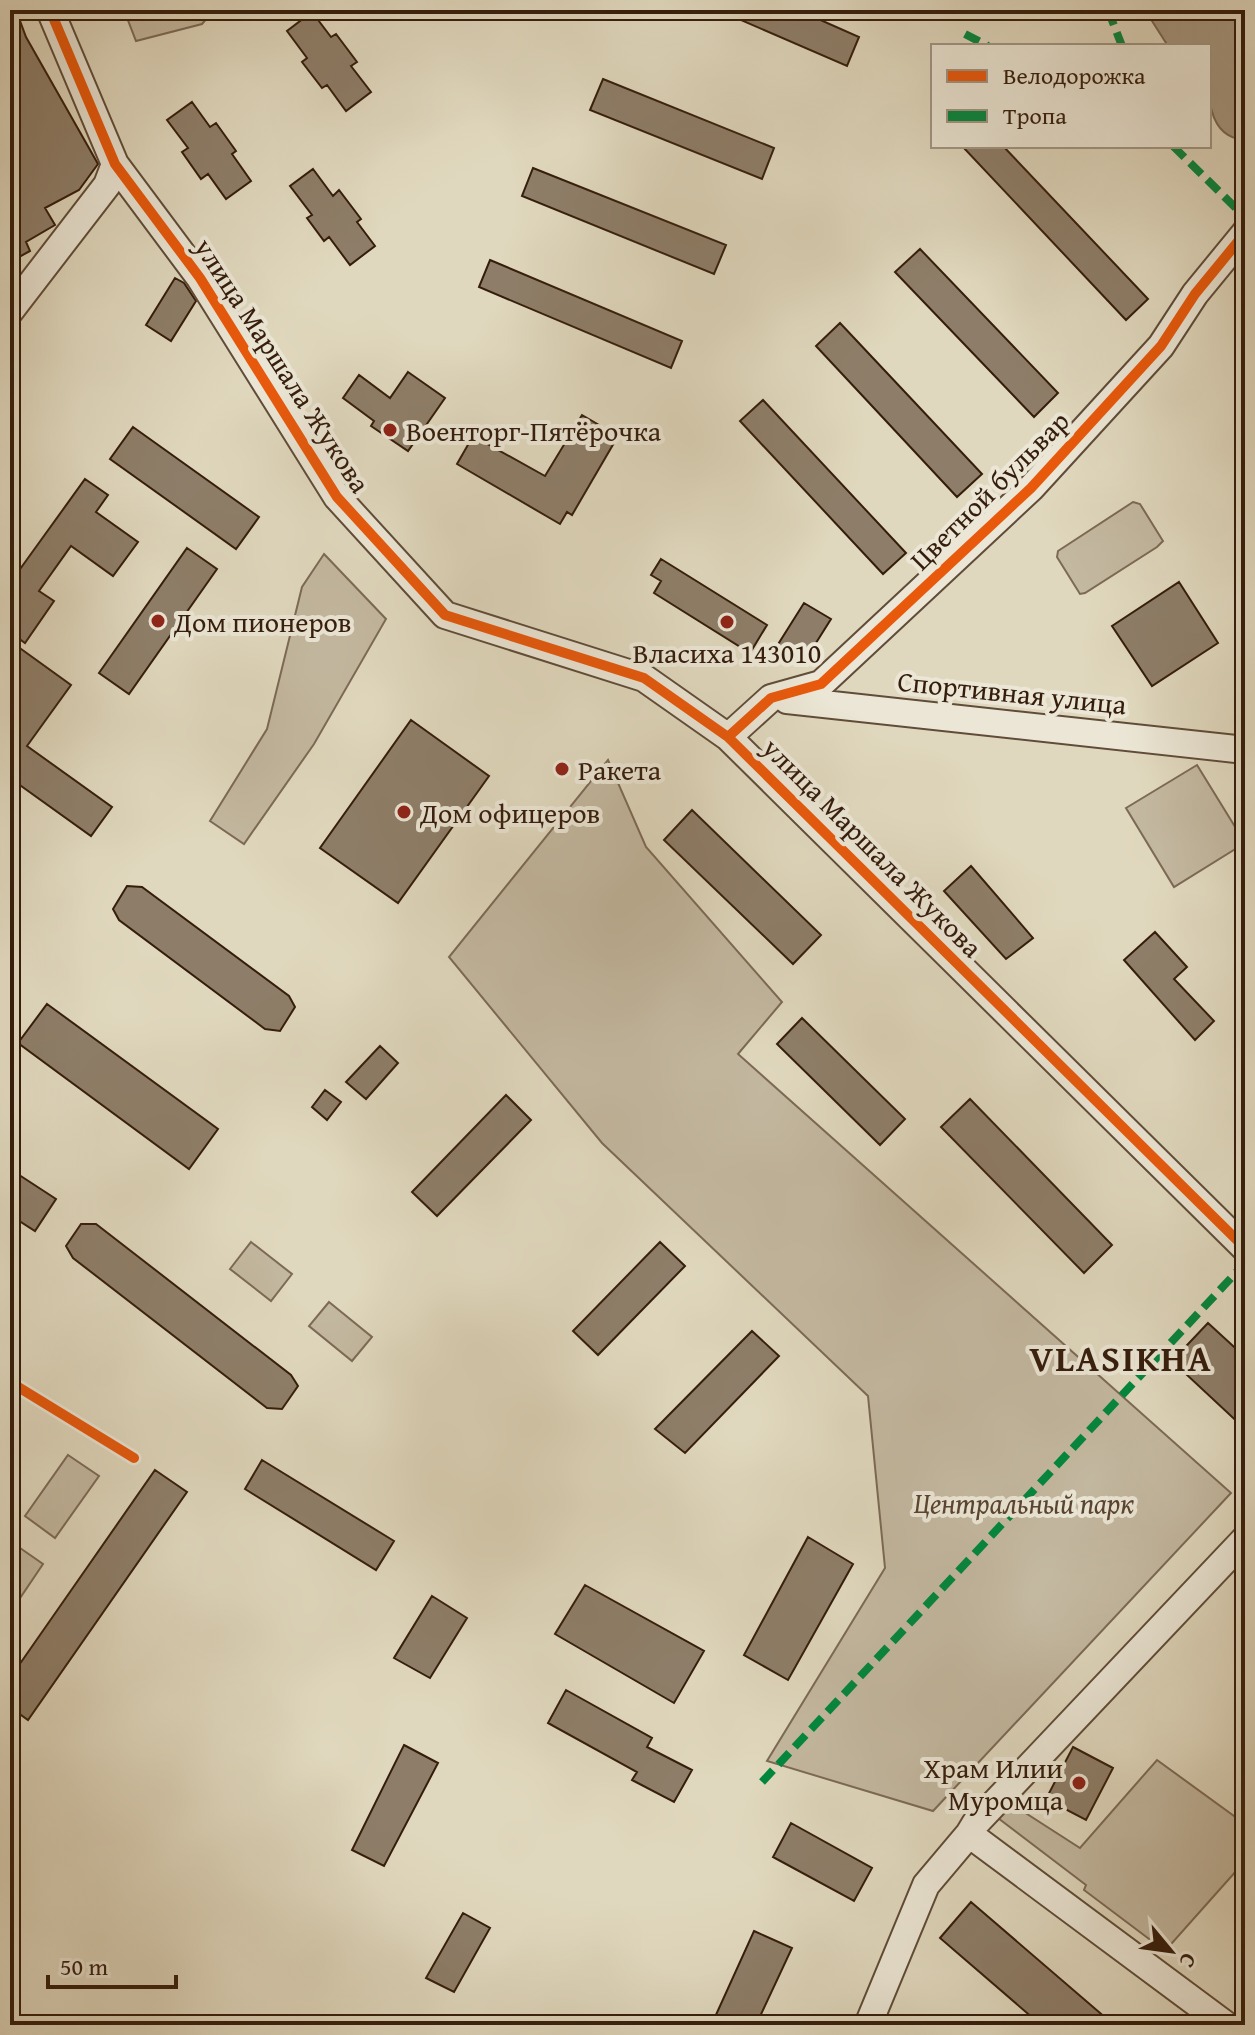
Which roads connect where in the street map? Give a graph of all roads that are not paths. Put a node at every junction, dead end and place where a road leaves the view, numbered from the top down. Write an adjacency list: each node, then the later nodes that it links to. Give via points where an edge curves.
1 (50, 10): 2 (street, улица Маршала Жукова)
2 (115, 164): 4 (street, via 107,185); 6 (street, улица Маршала Жукова, via 200,278 337,497 445,615 644,678)
3 (1245, 233): 5 (street, Цветной бульвар, via 1161,346 1031,488 821,684)
4 (10, 311)
5 (771, 698): 6 (street, Цветной бульвар); 7 (street, Спортивная улица)
6 (728, 737): 8 (street, улица Маршала Жукова)
7 (1245, 750)
8 (1245, 1248)
9 (1245, 1539): 10 (street)
10 (969, 1834): 11 (street, via 926,1885); 12 (street)
11 (868, 2025)
12 (1226, 2025)

